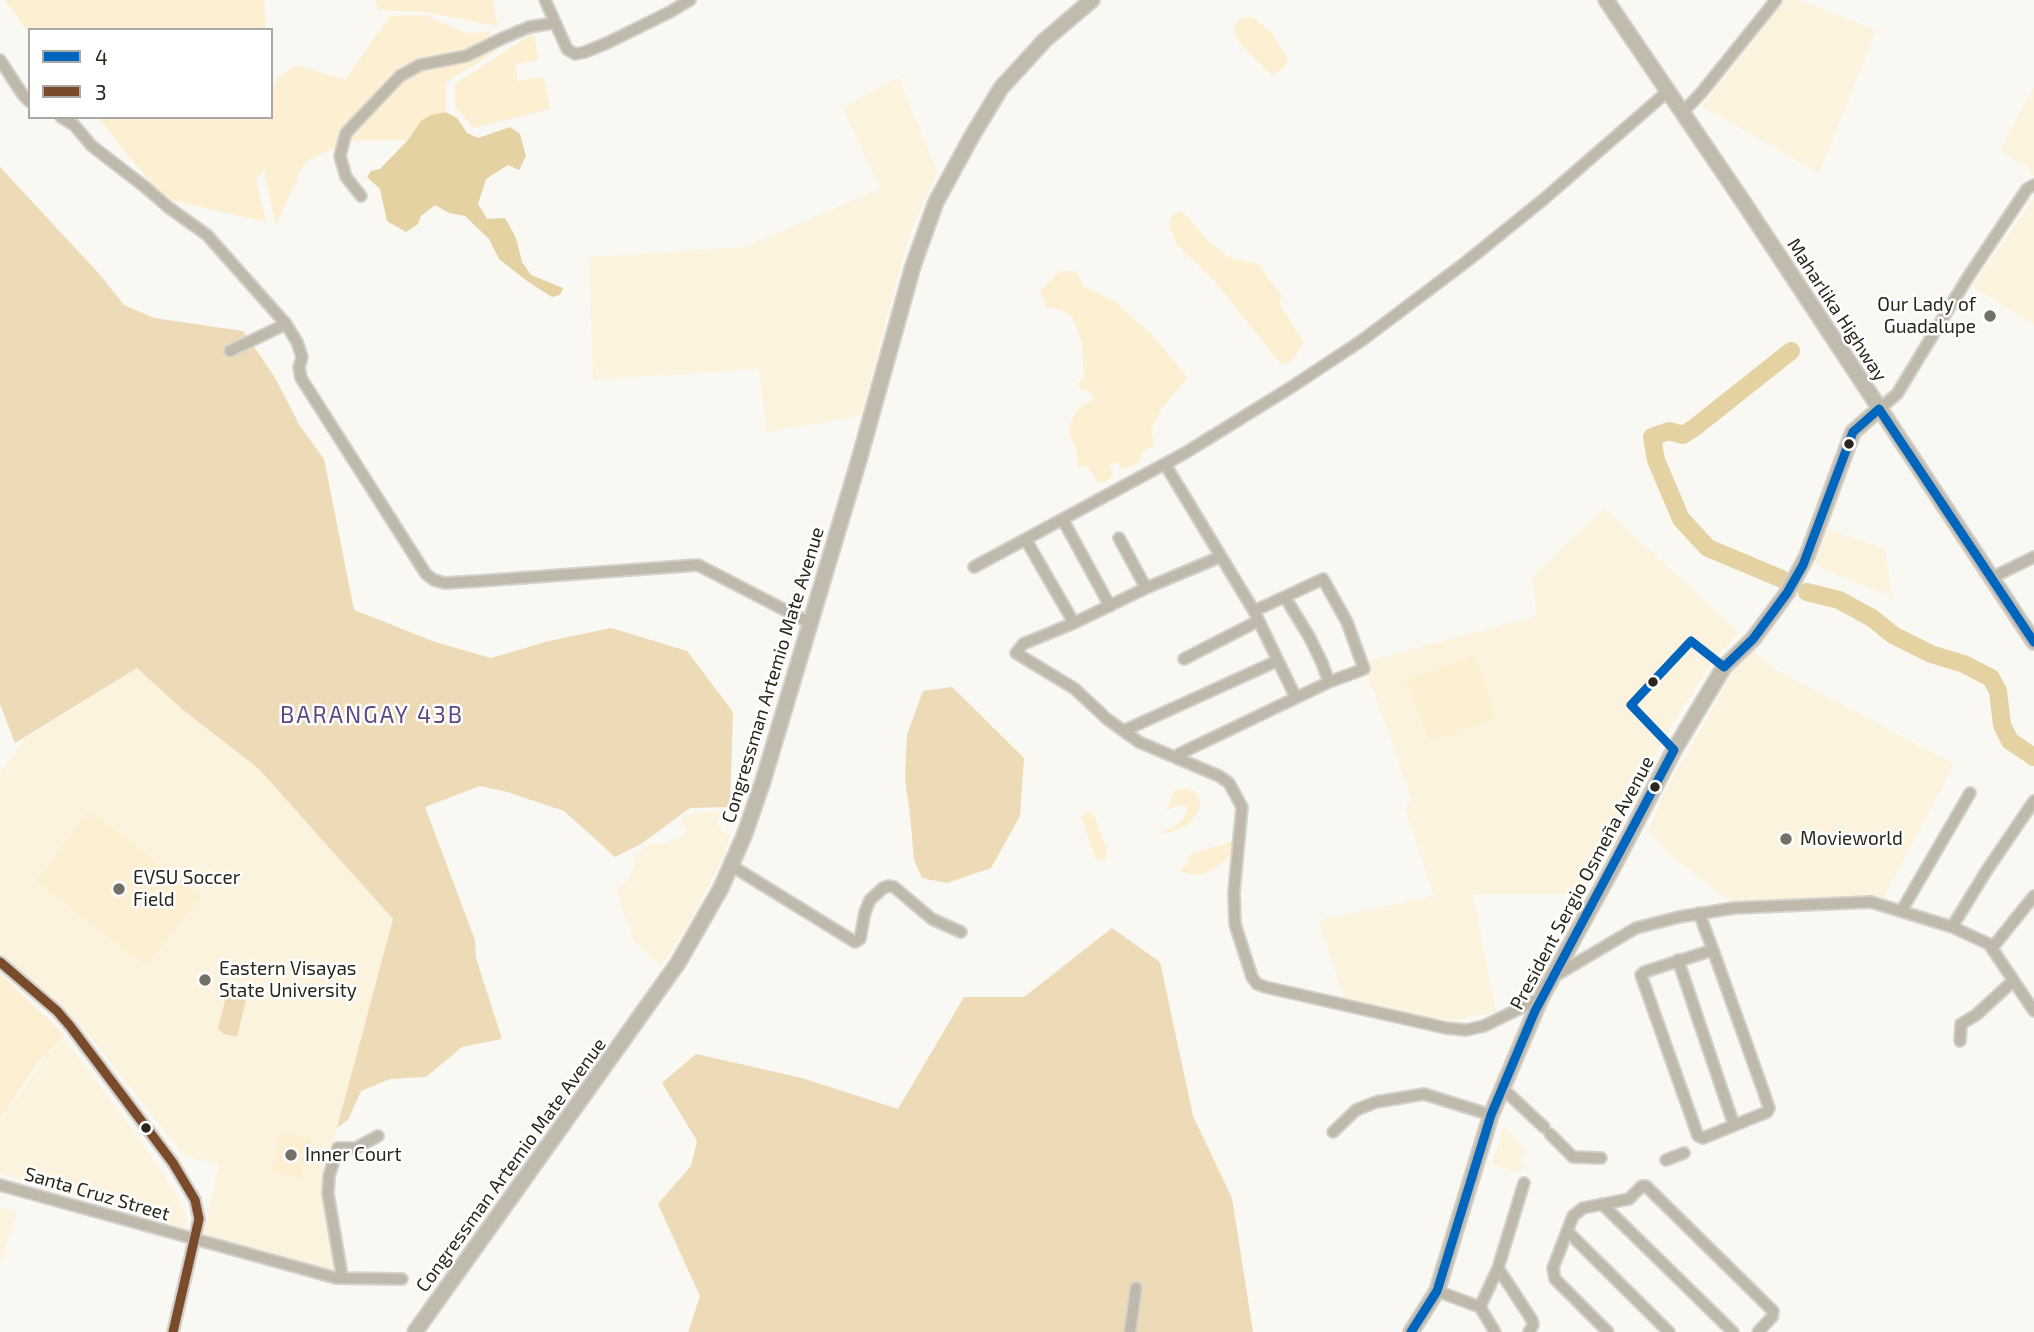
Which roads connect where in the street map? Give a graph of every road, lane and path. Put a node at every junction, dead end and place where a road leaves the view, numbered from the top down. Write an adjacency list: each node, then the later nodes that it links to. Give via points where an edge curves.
1 (545, 0): 6 (street)
2 (690, 0): 6 (street, via 639,28 575,54 567,49)
3 (1606, 0): 8 (main road, Maharlika Highway)
4 (1776, 0): 10 (street)
5 (1083, 3): 29 (main road, Congressman Artemio Mate Avenue, via 1001,88 936,202 913,266)
6 (554, 23): 13 (street, via 529,27 466,56 421,65 400,76 346,133 340,156 346,177)
7 (0, 60): 9 (street)
8 (1667, 92): 10 (main road, Maharlika Highway); 17 (street, via 1534,207 1394,316 1290,388)
9 (28, 100)
10 (1682, 112): 16 (main road, Maharlika Highway)
11 (64, 119): 14 (street, via 207,235)
12 (2034, 185): 16 (street, via 1968,277 1898,394)
13 (361, 196)
14 (286, 324): 15 (street); 29 (street, via 302,357 301,378 434,580 446,583 698,565)
15 (230, 351)
16 (1879, 409): 24 (main road, Maharlika Highway); 50 (main road, President Sergio Osmeña Avenue, via 1853,432 1807,556 1787,593 1753,639 1724,667 1674,750)
17 (1165, 464): 18 (street); 21 (street)
18 (1063, 520): 20 (street); 27 (street)
19 (1119, 538): 25 (street)
20 (1026, 540): 23 (street); 30 (street)
21 (1220, 556): 25 (street); 28 (street)
22 (2034, 557): 24 (street)
23 (974, 568)
24 (1991, 578): 31 (main road, Maharlika Highway)
25 (1146, 588): 27 (street)
26 (1285, 597): 28 (street); 34 (street); 34 (street, via 1323,579 1347,622 1364,669)
27 (1110, 606): 30 (street)
28 (1256, 616): 32 (street); 33 (street)
29 (810, 623): 40 (main road, Congressman Artemio Mate Avenue)
30 (1074, 624): 36 (street, via 1023,644 1016,653 1075,689)
31 (2034, 642)
32 (1184, 659)
33 (1277, 661): 35 (street); 36 (street)
34 (1329, 682): 35 (street)
35 (1296, 698): 37 (street, via 1180,754)
36 (1123, 731): 37 (street)
37 (1178, 759): 52 (street, via 1219,776 1240,802 1236,923 1257,984 1466,1030)
38 (1969, 793): 42 (street)
39 (2034, 801): 44 (street)
40 (732, 866): 45 (street, via 855,942 860,939 870,900 889,886 932,919); 76 (main road, Congressman Artemio Mate Avenue, via 678,963)
41 (2034, 896): 46 (street)
42 (1902, 910): 43 (street, via 1871,902); 44 (street)
43 (1699, 913): 47 (street); 50 (street, via 1636,928)
44 (1952, 927): 46 (street)
45 (961, 932)
46 (1992, 948): 51 (street)
47 (1713, 950): 48 (street); 57 (street, via 1769,1108)
48 (1678, 960): 57 (street); 60 (street, via 1641,975 1698,1136)
49 (0, 962): 67 (street, via 70,1026 173,1163 197,1205 199,1219)
50 (1552, 978): 52 (main road, President Sergio Osmeña Avenue)
51 (2013, 981): 53 (street); 54 (street, via 1961,1024)
52 (1541, 998): 55 (main road, President Sergio Osmeña Avenue)
53 (2034, 1011)
54 (1960, 1041)
55 (1502, 1088): 56 (main road, President Sergio Osmeña Avenue); 61 (street, via 1573,1157)
56 (1492, 1115): 58 (street, via 1424,1094 1356,1110); 72 (main road, President Sergio Osmeña Avenue)
57 (1734, 1125): 60 (street)
58 (1333, 1132)
59 (378, 1136): 69 (street, via 356,1148 338,1147 329,1176 341,1270)
60 (1703, 1138): 62 (street, via 1689,1151)
61 (1601, 1158)
62 (1666, 1160)
63 (1524, 1183): 68 (street)
64 (0, 1185): 67 (street, Santa Cruz Street)
65 (1602, 1204): 66 (street, via 1583,1208 1573,1216); 82 (street); 83 (street, via 1629,1199 1646,1186 1773,1311)
66 (1567, 1231): 74 (street, via 1552,1273); 81 (street)
67 (193, 1239): 69 (street, Santa Cruz Street); 75 (street)
68 (1499, 1268): 73 (street); 80 (street, via 1532,1321)
69 (336, 1278): 70 (street, Santa Cruz Street)
70 (402, 1279)
71 (1136, 1288): 77 (street)
72 (1437, 1291): 73 (street); 78 (main road, President Sergio Osmeña Avenue)
73 (1480, 1307): 79 (street)
74 (1603, 1330)
75 (173, 1332)
76 (415, 1332)
77 (1130, 1332)
78 (1411, 1332)
79 (1495, 1332)
80 (1529, 1332)
81 (1669, 1332)
82 (1733, 1332)
83 (1758, 1332)

